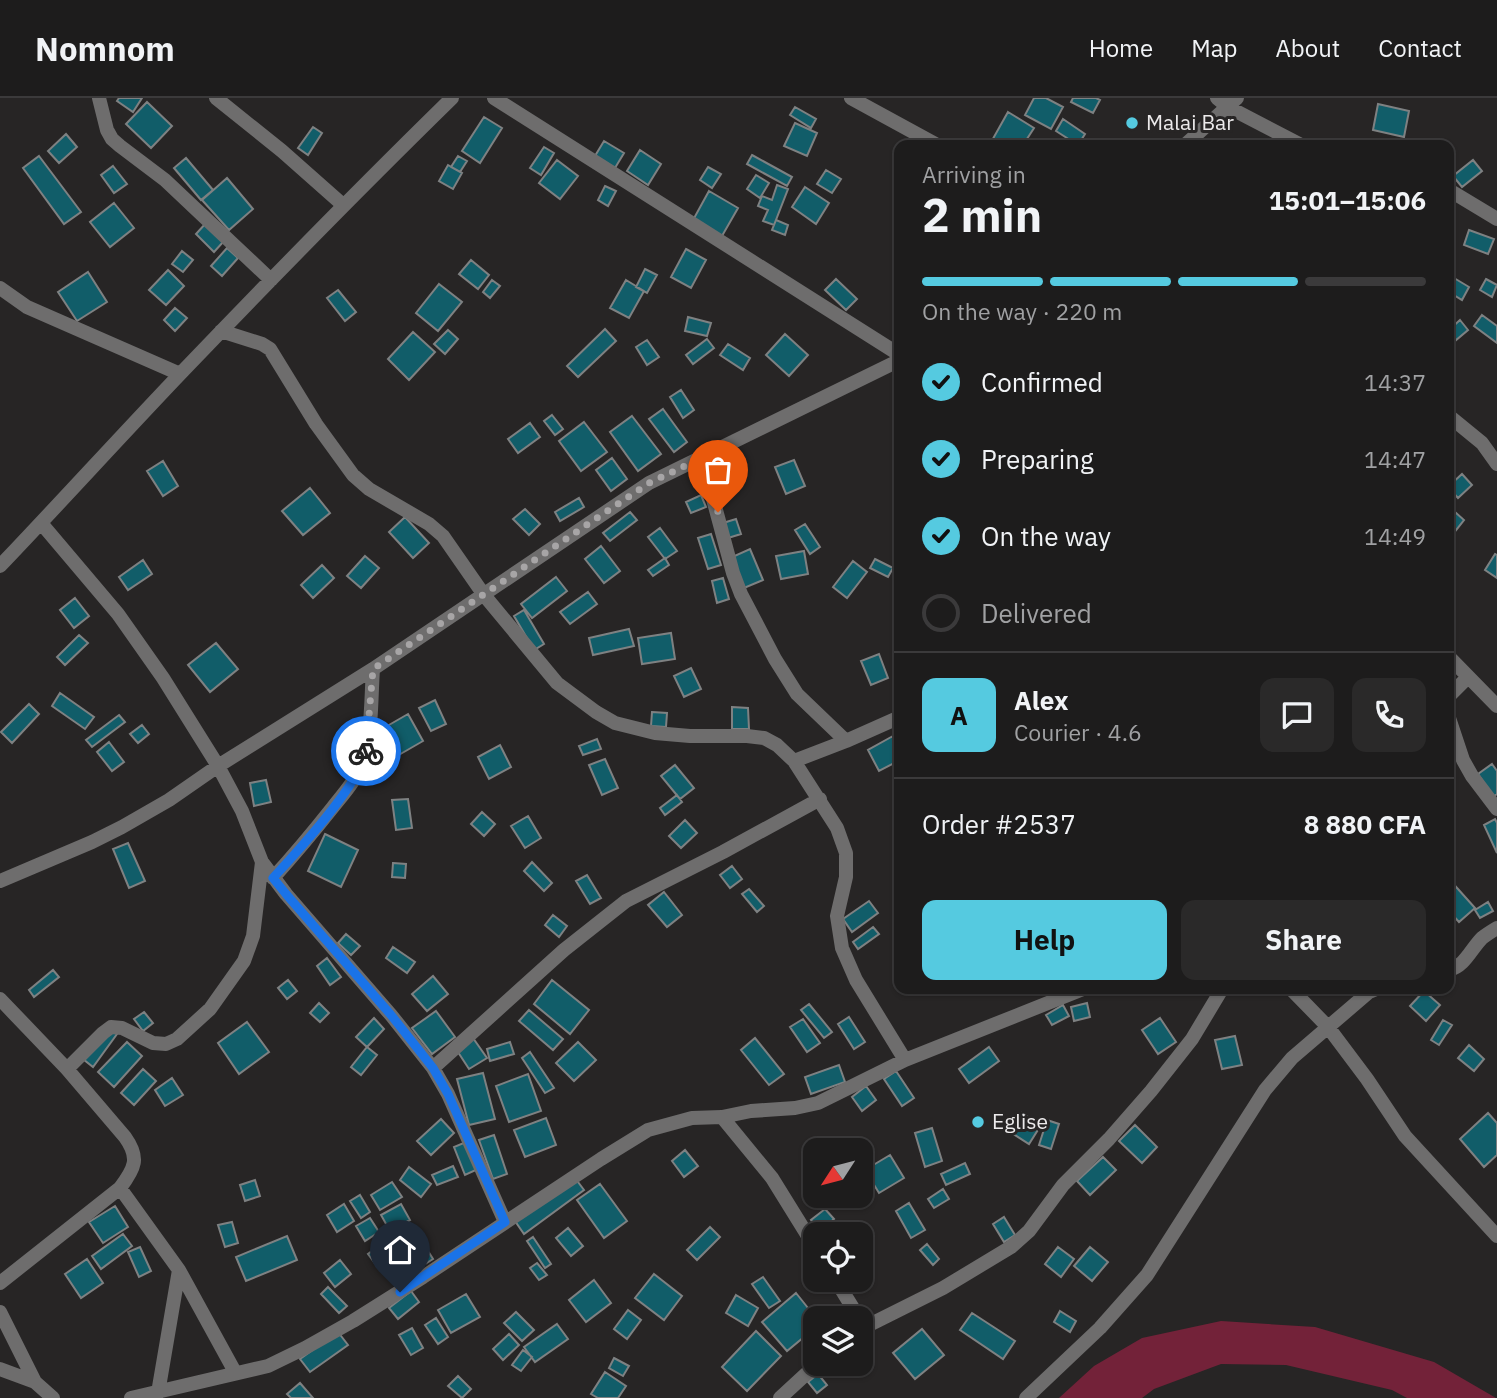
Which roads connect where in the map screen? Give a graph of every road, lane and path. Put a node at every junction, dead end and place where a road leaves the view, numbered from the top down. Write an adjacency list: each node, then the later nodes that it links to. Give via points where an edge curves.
1 (99, 98): 13 (street, via 112,139 165,180)
2 (216, 98): 11 (street)
3 (452, 98): 11 (street)
4 (494, 98): 16 (street)
5 (851, 98): 7 (street)
6 (1227, 101): 8 (street); 9 (street)
7 (928, 140)
8 (1190, 140)
9 (1293, 140)
10 (1454, 193): 12 (street)
11 (343, 205): 13 (street)
12 (1497, 219)
13 (271, 280): 15 (street)
14 (0, 288): 18 (street, via 27,307)
15 (221, 331): 18 (street); 24 (street, via 270,349 353,475 443,536)
16 (894, 354)
17 (894, 361): 20 (street)
18 (180, 374): 22 (street)
19 (1454, 419): 21 (street, via 1482,443)
20 (702, 458): 24 (street, via 649,483); 32 (street, via 741,594 797,694)
21 (1497, 464)
22 (41, 523): 23 (street); 34 (street, via 118,614)
23 (0, 566)
24 (484, 595): 26 (street); 33 (street, via 557,683 615,723 655,733 764,738)
25 (1454, 662): 27 (street)
26 (373, 669): 34 (street); 38 (street, via 365,757 345,792)
27 (1468, 677): 28 (street); 29 (street)
28 (1454, 691)
29 (1497, 706)
30 (894, 720): 32 (street)
31 (1454, 733): 36 (street, via 1472,776)
32 (846, 741): 33 (street)
33 (794, 761): 35 (street)
34 (218, 766): 37 (street); 39 (street, via 122,827)
35 (820, 799): 48 (street, via 846,853 837,916 842,948); 49 (street, via 626,901 564,950)
36 (1497, 809)
37 (262, 862): 38 (street); 50 (street, via 253,936 244,961 210,1009 177,1040 166,1044 111,1027)
38 (273, 878): 49 (street)
39 (0, 881)
40 (1497, 928): 41 (street)
41 (1454, 969)
42 (1070, 994): 48 (street)
43 (1219, 994): 59 (street, via 1192,1039 1151,1091 1063,1185 1029,1231 1011,1247 943,1287)
44 (1296, 994): 47 (street)
45 (1367, 994): 47 (street)
46 (0, 999): 50 (street)
47 (1328, 1027): 55 (street, via 1405,1136); 68 (street, via 1292,1058 1265,1090 1147,1275 1100,1328)
48 (905, 1060): 51 (street, via 818,1103)
49 (433, 1068): 53 (street)
50 (67, 1069): 52 (street, via 132,1147 135,1162)
51 (722, 1117): 53 (street, via 692,1118 648,1130); 54 (street, via 772,1178)
52 (120, 1188): 56 (street); 57 (street)
53 (505, 1222): 61 (street, via 305,1348 268,1366)
54 (803, 1228)
55 (1497, 1236)
56 (179, 1270): 61 (street); 64 (street)
57 (0, 1283)
58 (0, 1312): 63 (street)
59 (873, 1319)
60 (0, 1369): 63 (street)
61 (235, 1372): 64 (street)
62 (804, 1376): 67 (street)
63 (35, 1382): 65 (street)
64 (158, 1393): 66 (street)
65 (52, 1398)
66 (131, 1398)
67 (780, 1398)
68 (1026, 1398)

